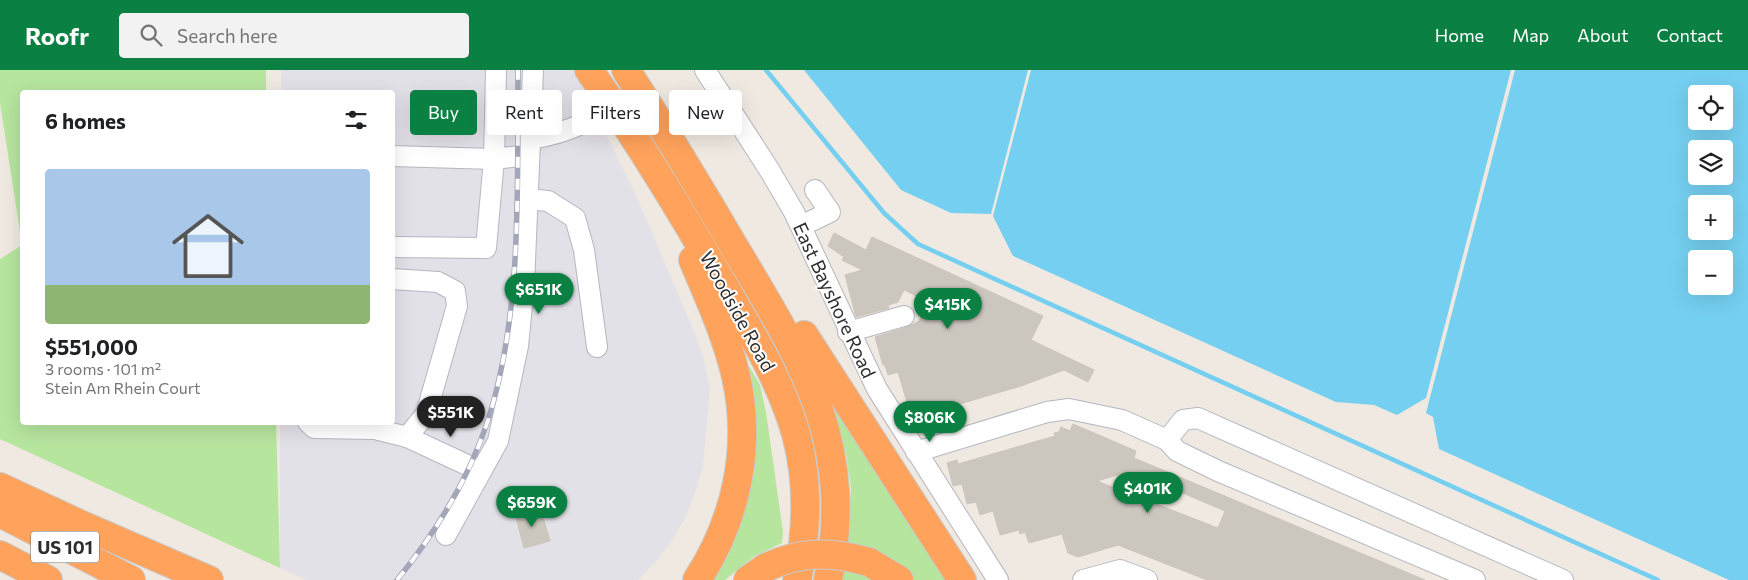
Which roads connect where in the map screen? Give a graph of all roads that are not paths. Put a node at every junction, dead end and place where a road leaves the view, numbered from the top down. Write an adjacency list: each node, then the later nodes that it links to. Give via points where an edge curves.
1 (496, 70): 12 (street)
2 (533, 70): 10 (street)
3 (589, 70): 6 (highway, Woodside Road)
4 (705, 70): 16 (street, East Bayshore Road)
5 (633, 81): 15 (highway, Woodside Road)
6 (603, 90)
7 (572, 128): 10 (street)
8 (634, 135): 9 (highway, Woodside Road)
9 (639, 143): 37 (highway, via 724,335 741,398 742,440 737,484 723,531); 38 (highway, Woodside Road, via 767,361 785,400 798,440 805,488 804,543)
10 (530, 147): 12 (street); 14 (street)
11 (395, 156): 12 (street)
12 (494, 159): 17 (street, via 486,248)
13 (815, 190): 16 (street, via 833,217)
14 (527, 199): 21 (street, via 548,201 575,218 584,250); 26 (street, via 518,346 501,433)
15 (708, 202): 39 (highway, Woodside Road, via 794,347 821,411 831,455 836,501 834,546); 41 (highway, via 766,275)
16 (801, 226): 20 (street, East Bayshore Road)
17 (395, 247)
18 (395, 279): 23 (street, via 438,282 455,291 457,306 426,414)
19 (904, 316): 20 (street)
20 (848, 332): 25 (street, East Bayshore Road, via 877,389)
21 (597, 347)
22 (311, 425): 23 (street, via 314,428 375,429)
23 (406, 437): 26 (street)
24 (1167, 440): 25 (street, via 1122,420 1069,409 1047,412); 45 (street, via 1177,451 1218,471); 46 (street, via 1183,420 1198,418)
25 (916, 452): 42 (street, East Bayshore Road)
26 (480, 471): 29 (street)
27 (0, 486): 31 (highway)
28 (0, 513): 34 (highway, US 101)
29 (446, 534)
30 (0, 555): 33 (highway, US 101)
31 (174, 564): 35 (highway); 36 (highway)
32 (756, 574): 40 (highway, bridge, via 784,559 807,554 839,554 869,562)
33 (48, 580)
34 (131, 580)
35 (209, 580)
36 (215, 580)
37 (697, 580)
38 (797, 580)
39 (828, 580)
40 (899, 580)
41 (962, 580)
42 (998, 580)
43 (1083, 580): 44 (street, via 1120,570)
44 (1147, 580)
45 (1475, 580)
46 (1563, 580)

